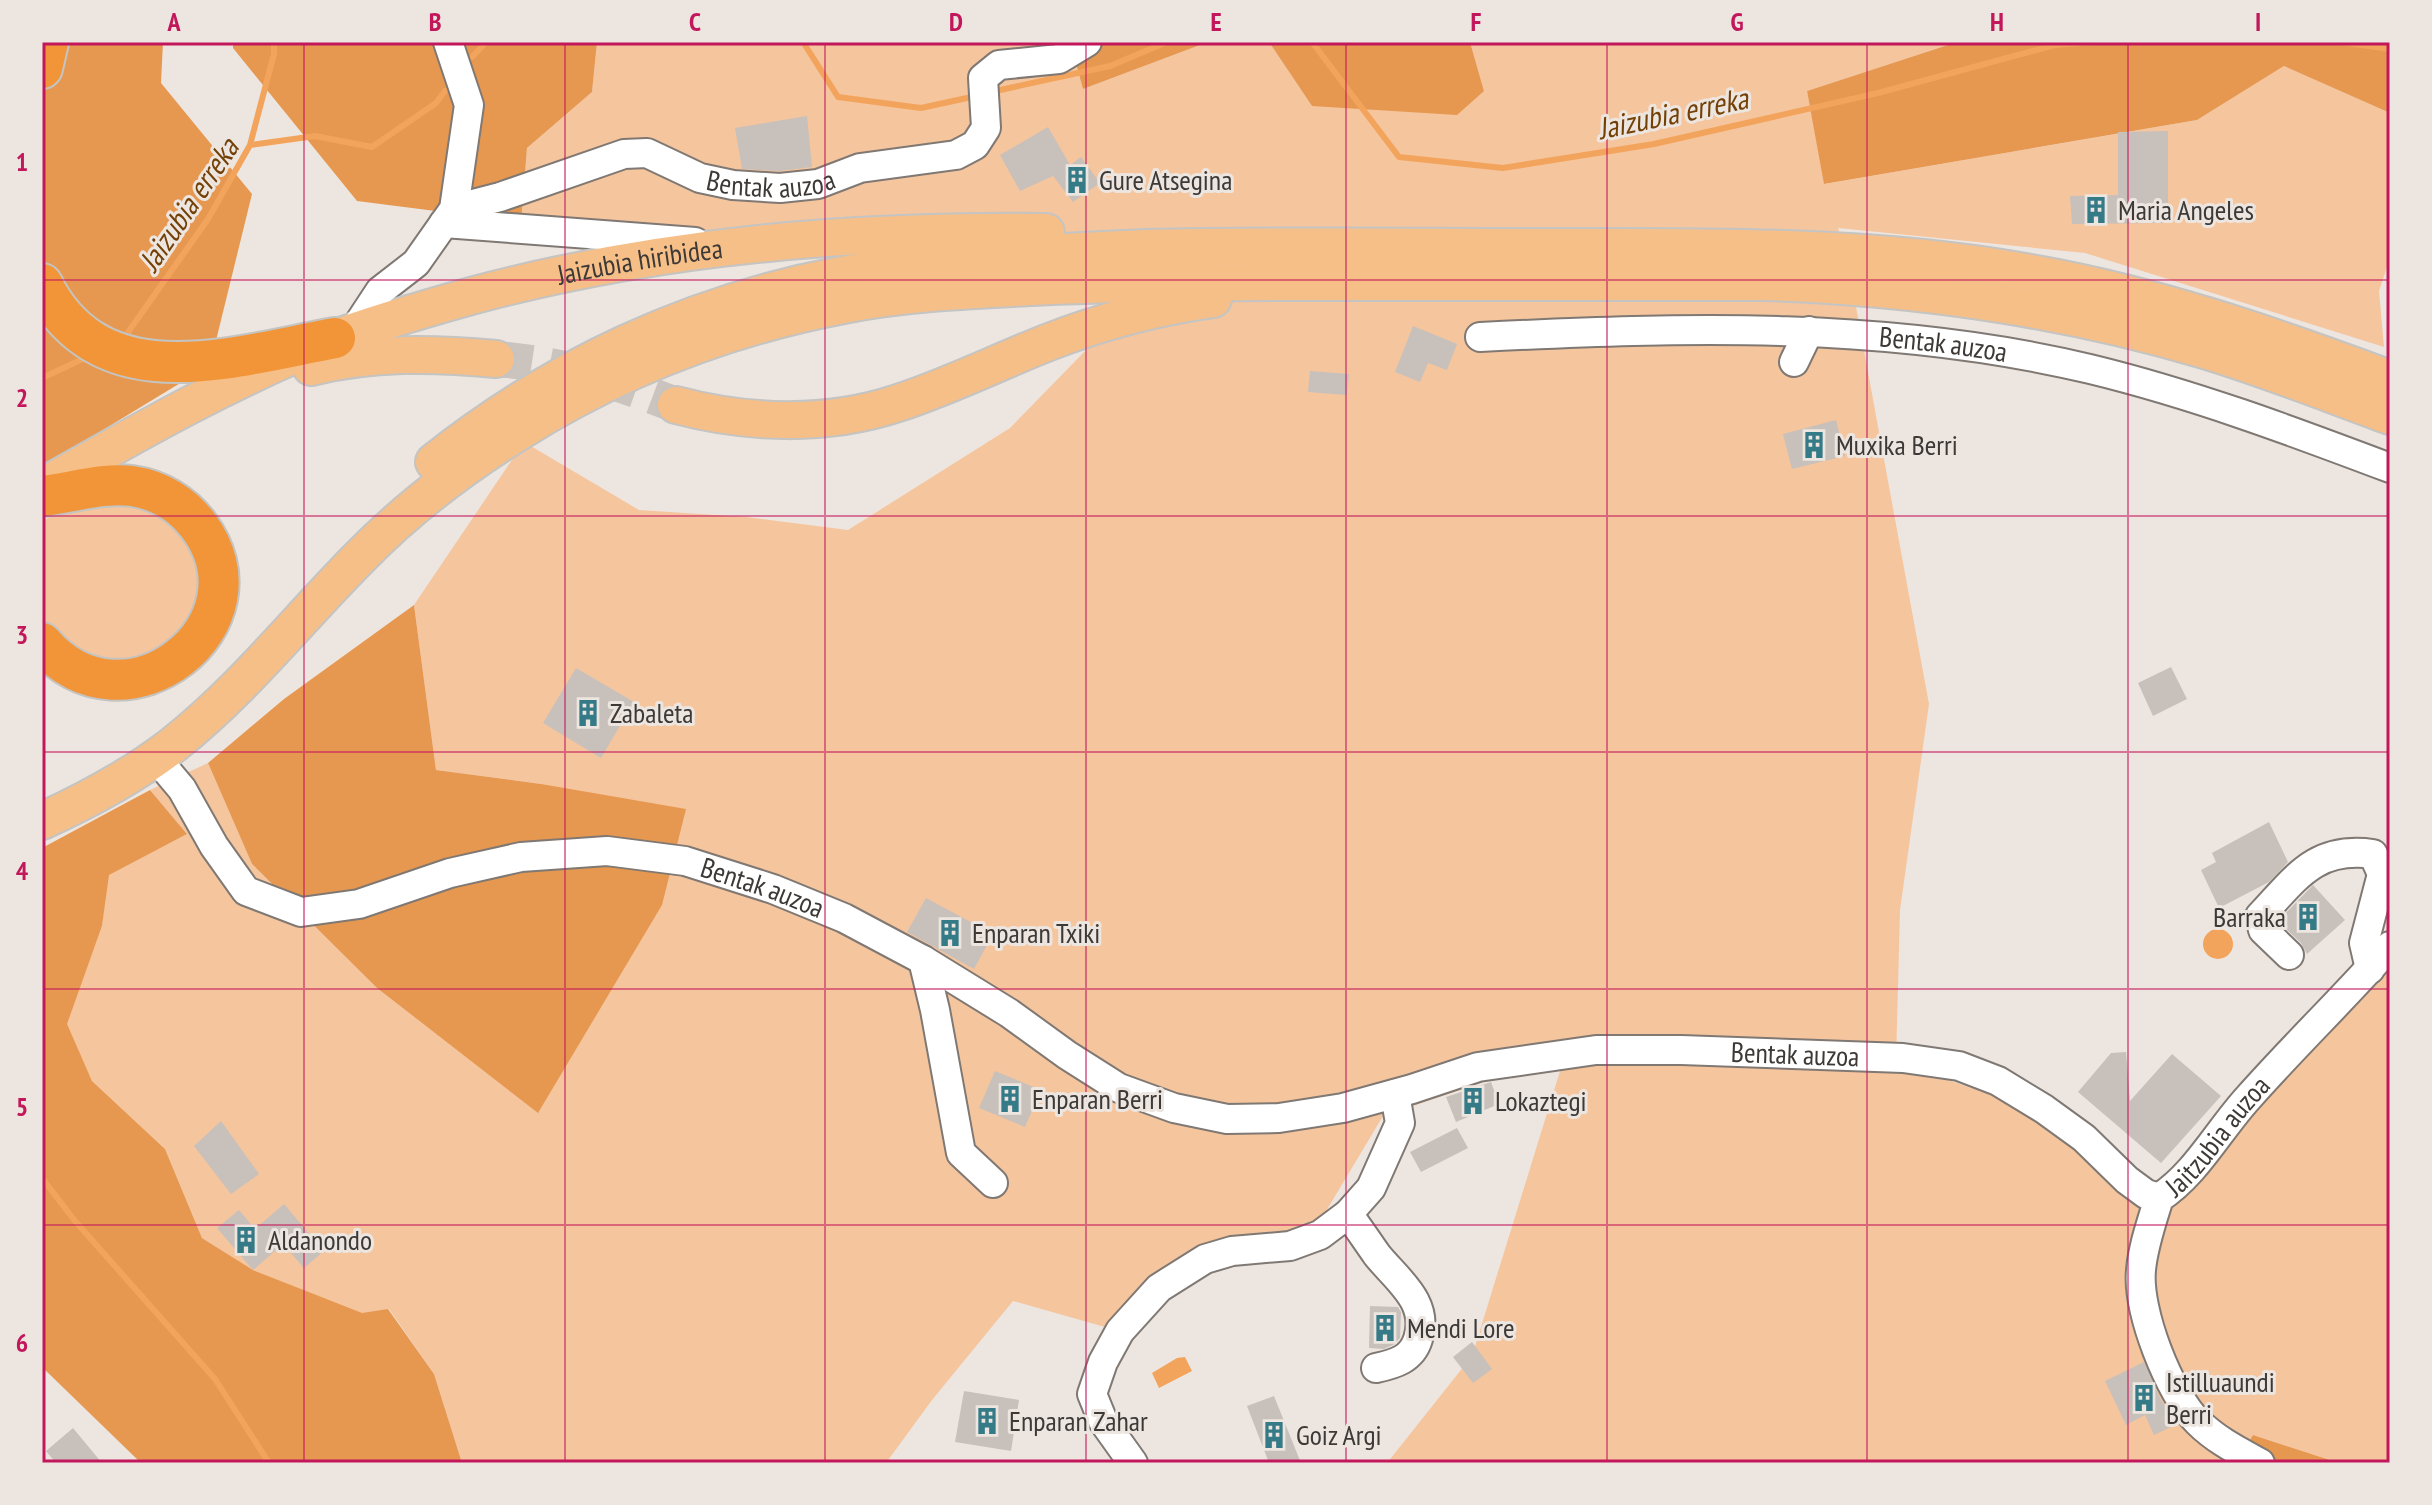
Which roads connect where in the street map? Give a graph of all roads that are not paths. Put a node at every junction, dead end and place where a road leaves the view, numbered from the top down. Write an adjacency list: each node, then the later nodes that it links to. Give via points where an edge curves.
1 (48, 42): 6 (highway)
2 (448, 42): 7 (street, via 469,105)
3 (1052, 42): 5 (street)
4 (1087, 42): 5 (street, Bentak auzoa, via 1059,59)
5 (1028, 64): 7 (street, Bentak auzoa, via 999,65 983,78 986,128 975,145 956,155 860,168 818,184 780,188 700,178 647,153 624,154)
6 (42, 68)
7 (449, 216): 8 (street); 13 (street, via 416,263 380,291)
8 (736, 245): 9 (main road, Jaizubia hiribidea, via 963,232 1175,234); 13 (main road, Jaizubia hiribidea, via 558,274)
9 (1213, 247): 17 (main road, via 1763,247 1918,257 2021,271 2149,298); 25 (main road, via 1046,253 852,274 738,300 594,358 515,403 422,471 347,542)
10 (1291, 282): 18 (main road, via 1248,296 1124,317 1050,341 936,390 846,415 755,420); 19 (main road, via 1764,282 1954,296 2079,318 2187,345); 25 (main road, via 1148,282 893,297 758,325 651,363 561,407 436,490 360,556 247,679)
11 (42, 284): 13 (highway, via 72,328 97,346 160,363)
12 (1809, 331): 14 (street, Bentak auzoa, via 1640,329); 16 (street); 21 (street, Bentak auzoa, via 1910,339 2090,369 2207,402)
13 (344, 335): 20 (main road, Jaizubia hiribidea, via 176,410)
14 (1480, 337)
15 (496, 359): 20 (main road, Jaizubia hiribidea, via 406,353 312,366)
16 (1794, 362)
17 (2390, 379)
18 (676, 405)
19 (2390, 416)
20 (99, 455): 22 (main road, Jaizubia hiribidea)
21 (2390, 468)
22 (42, 487)
23 (42, 496): 24 (highway, via 111,485 162,495 202,530 217,580 205,631 182,658 151,675 99,678 66,665)
24 (42, 643)
25 (192, 729): 26 (main road)
26 (156, 758): 27 (main road); 30 (street, Bentak auzoa, via 182,789 246,891 301,912 359,904 450,873 521,857 607,851 685,861 773,889 844,918)
27 (42, 821)
28 (2390, 946): 31 (street, Jaitzubia auzoa)
29 (2289, 955): 31 (street, via 2263,930 2260,916 2325,856 2373,854 2382,874 2364,943)
30 (923, 960): 32 (street, Bentak auzoa, via 1119,1088 1174,1108 1227,1119 1279,1118); 33 (street, via 961,1153)
31 (2370, 969): 34 (street, Jaitzubia auzoa)
32 (1395, 1094): 34 (street, Bentak auzoa, via 1478,1067 1596,1050 1903,1058 1959,1066 1998,1081 2084,1138 2127,1180); 35 (street, via 1400,1123 1371,1188)
33 (993, 1183)
34 (2159, 1198): 38 (street, Jaitzubia auzoa, via 2141,1271 2143,1308 2158,1352 2197,1422)
35 (1348, 1214): 36 (street, via 1409,1291 1422,1327 1416,1348 1398,1364); 37 (street, via 1320,1235 1290,1246 1205,1259 1159,1288 1120,1331 1092,1394 1103,1421)
36 (1376, 1368)
37 (1133, 1463)
38 (2260, 1463)

